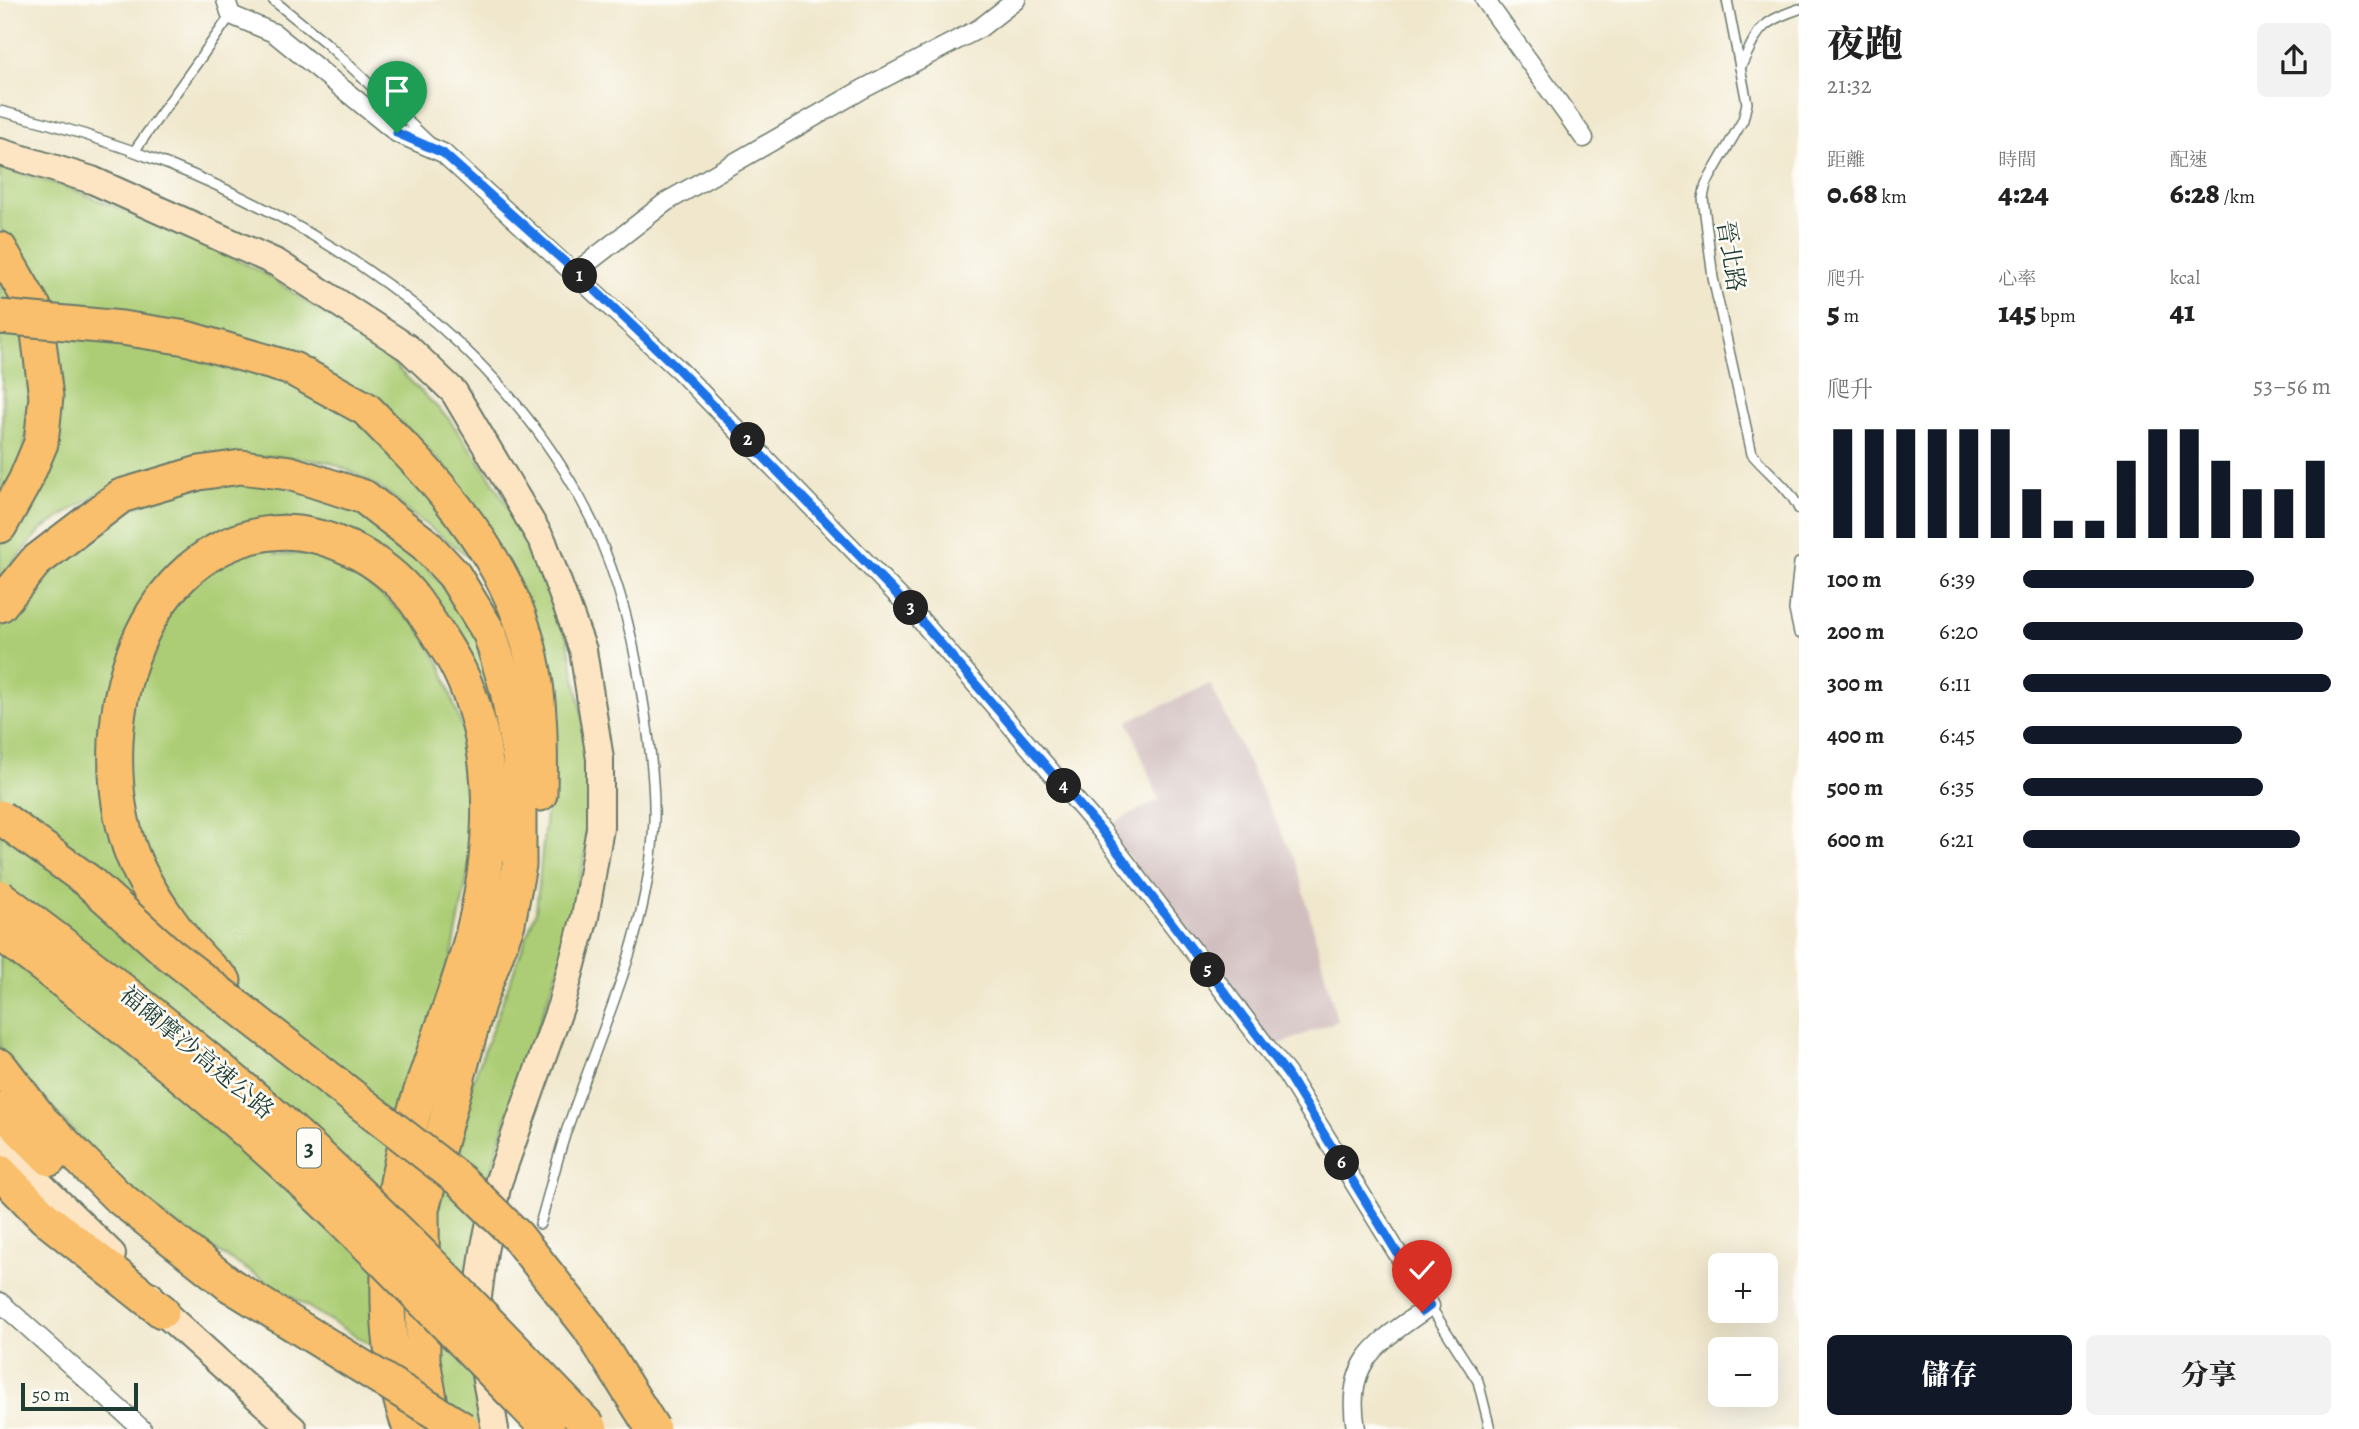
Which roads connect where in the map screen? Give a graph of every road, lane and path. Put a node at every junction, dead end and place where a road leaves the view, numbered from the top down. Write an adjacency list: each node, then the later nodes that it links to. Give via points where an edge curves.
1 (273, 0): 12 (lane)
2 (1016, 0): 14 (street, via 980,28 666,202)
3 (1485, 0): 9 (street)
4 (1727, 0): 7 (lane, 晉北路)
5 (229, 8): 10 (lane); 12 (street, via 274,33 397,133)
6 (1799, 9): 7 (lane, via 1762,25)
7 (1740, 70): 16 (lane, 晉北路, via 1747,103 1744,120 1706,184 1703,198 1713,278 1752,454 1792,495)
8 (0, 111): 10 (lane)
9 (1584, 138)
10 (135, 150): 30 (lane, via 313,234 415,305 491,375 544,440 581,500 611,570 635,649 652,759 654,821 633,942 566,1133)
11 (0, 152): 40 (street, via 92,180 277,263 408,348 454,392 543,542 583,650 600,759 600,828 585,918 561,1005 498,1183 484,1251 475,1319)
12 (443, 153): 14 (street)
13 (0, 249): 17 (highway, via 35,309 46,397 41,443)
14 (576, 272): 33 (street, via 855,549 1101,830 1287,1074)
15 (0, 317): 26 (highway, bridge, via 186,338 293,369 366,409 436,481 487,550 531,656 541,744 538,848 502,978)
16 (1799, 509)
17 (0, 526)
18 (1799, 563): 20 (lane, via 1794,610)
19 (0, 605): 26 (highway, via 35,562 121,496 199,472 241,467 290,473 364,497 426,545 454,575 489,634 507,690 519,769 519,865 508,923)
20 (1799, 633)
21 (0, 817): 25 (highway, bridge, via 88,881 167,951)
22 (0, 897): 42 (highway, 福爾摩沙高速公路 / 3, bridge, via 112,981 265,1108 370,1203)
23 (0, 933): 41 (highway, 福爾摩沙高速公路 / 3, bridge, via 230,1117 438,1315)
24 (0, 1066): 31 (highway, via 41,1121 116,1195)
25 (343, 1090): 37 (highway, bridge, via 193,952 164,913 129,847 117,786 116,716 134,653 160,598 208,556 264,534 295,532 341,545 373,561 406,588 459,670 475,711 489,791 488,847 479,903 463,968 411,1120 394,1202 389,1339 393,1372); 43 (highway, bridge, via 461,1181 517,1236 588,1325)
26 (451, 1096): 38 (highway, via 422,1209 423,1360)
27 (0, 1109): 31 (highway, via 118,1215 168,1253)
28 (0, 1145): 34 (street, via 139,1281)
29 (0, 1172): 34 (highway, via 45,1218)
30 (540, 1224)
31 (230, 1285): 39 (highway, bridge)
32 (0, 1302): 35 (street)
33 (1430, 1306): 44 (street, via 1368,1354 1356,1375 1352,1404); 45 (lane, via 1478,1381)
34 (162, 1311): 36 (street)
35 (142, 1429)
36 (293, 1429)
37 (410, 1429)
38 (440, 1429)
39 (463, 1429)
40 (495, 1429)
41 (548, 1429)
42 (591, 1429)
43 (653, 1429)
44 (1356, 1429)
45 (1490, 1429)

